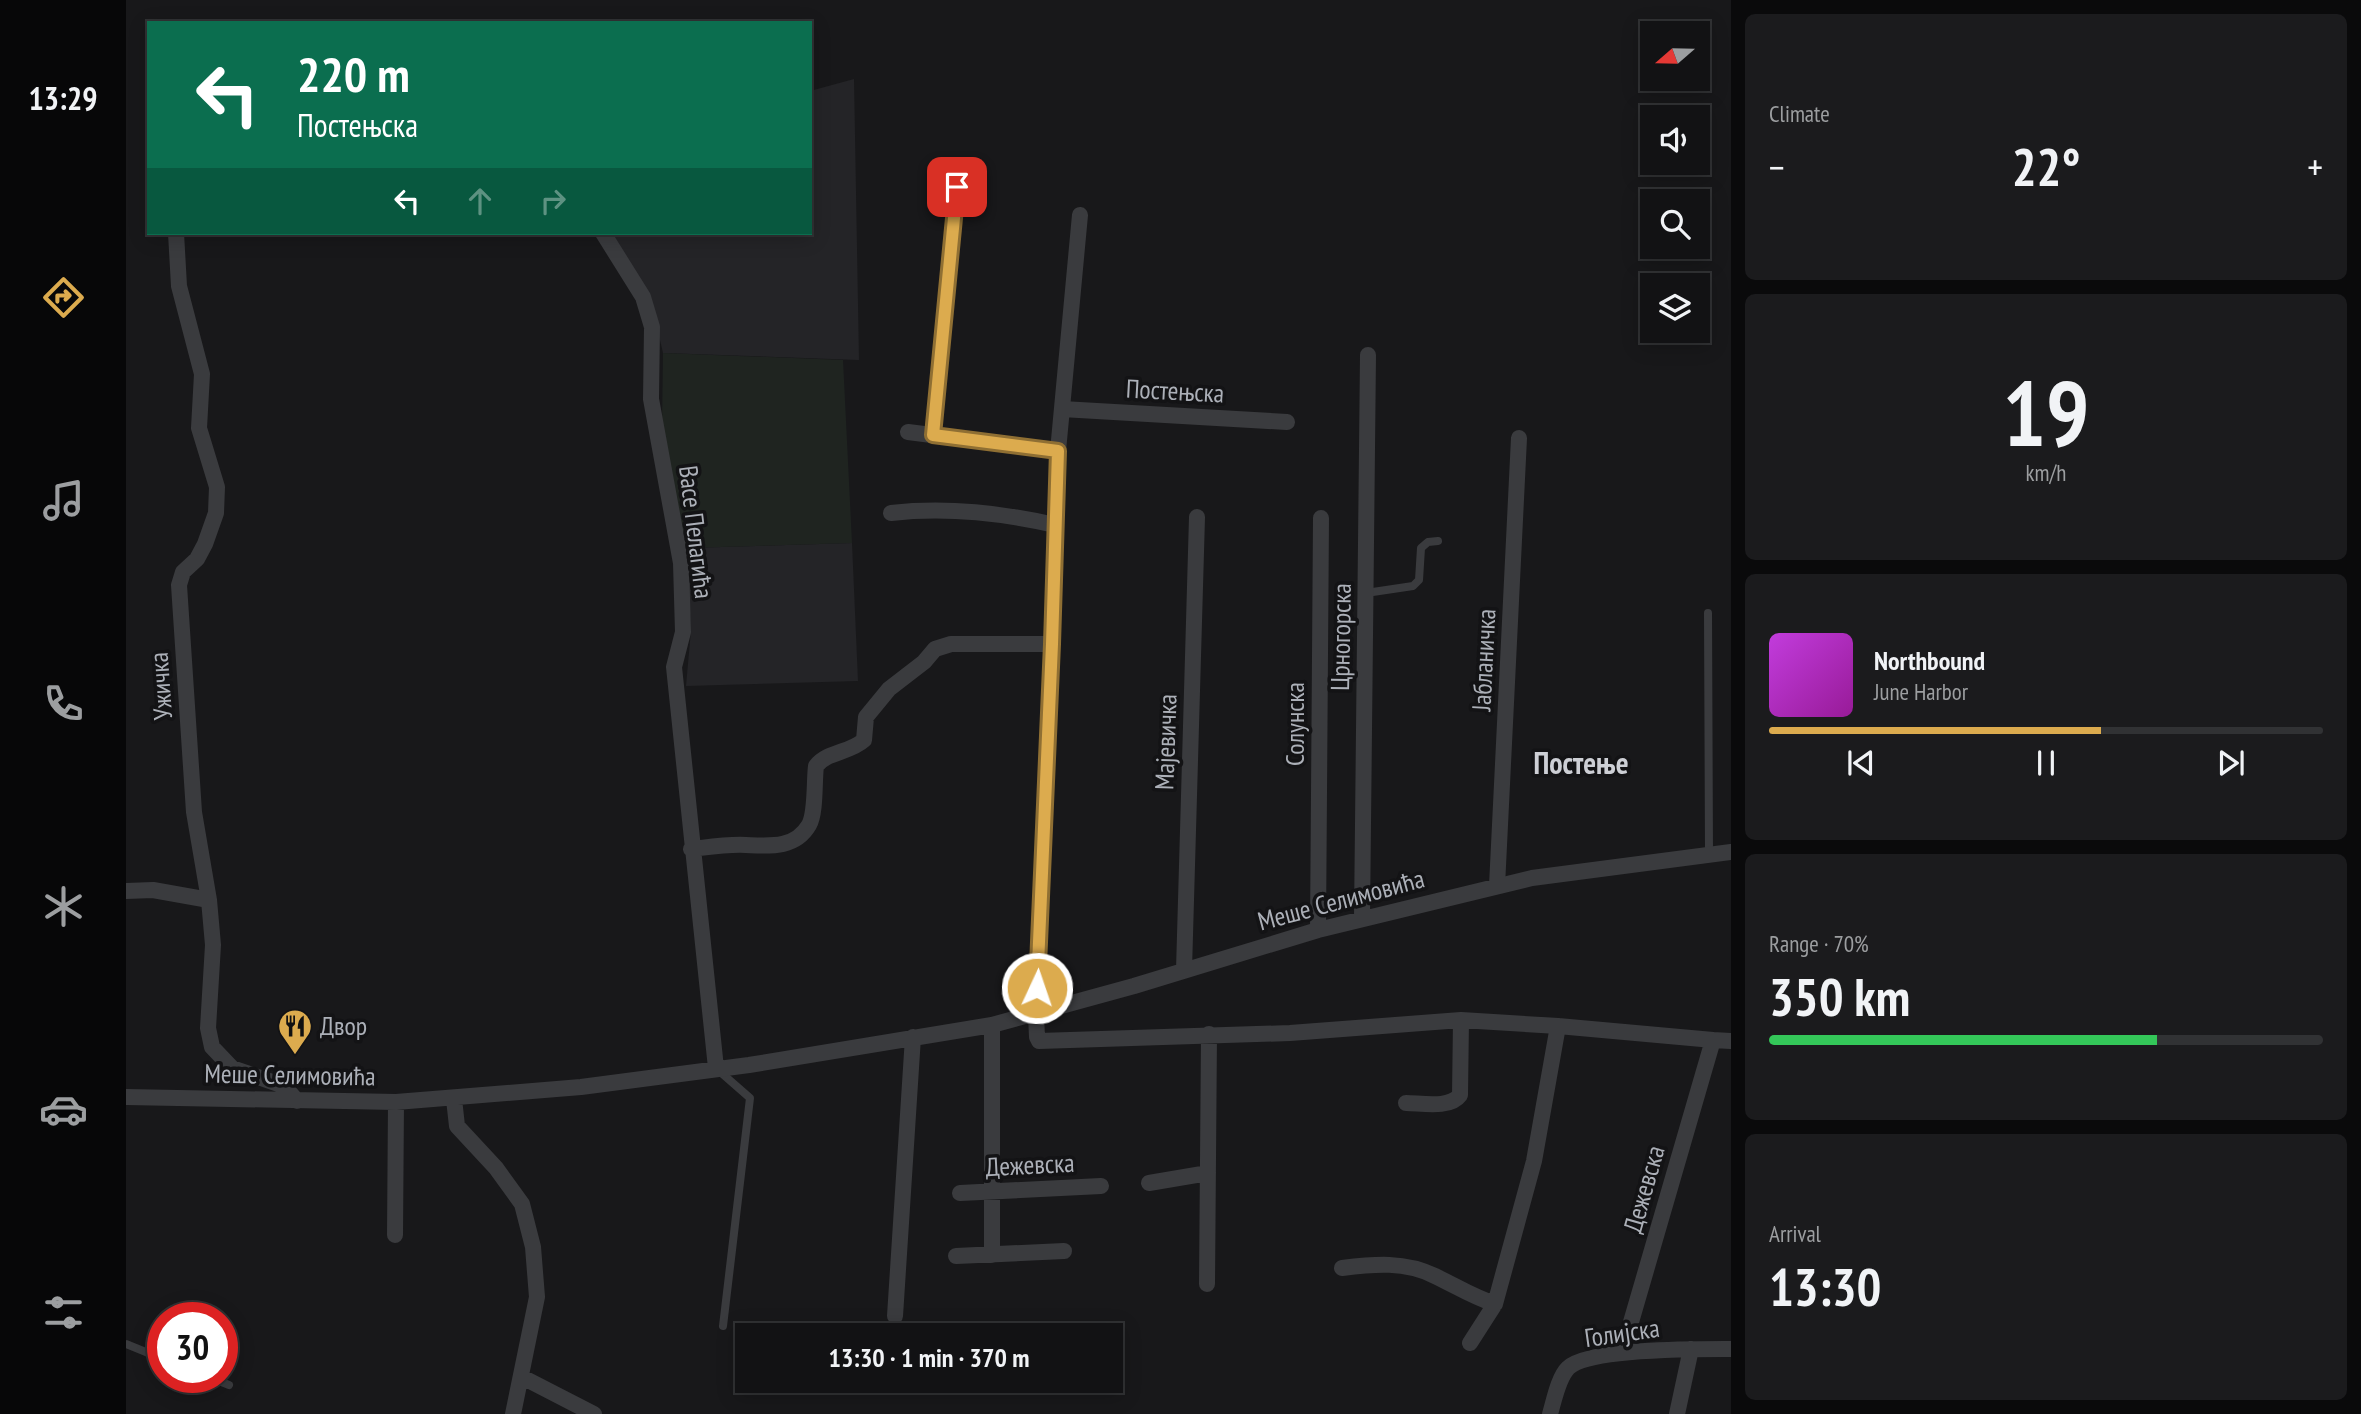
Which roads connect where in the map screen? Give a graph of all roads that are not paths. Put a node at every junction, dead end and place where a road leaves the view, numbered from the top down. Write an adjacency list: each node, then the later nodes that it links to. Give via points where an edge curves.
1 (957, 187): 9 (street)
2 (1080, 215): 6 (street)
3 (176, 235): 25 (street, Ужичка, via 179,286 202,374 199,428 217,488 216,513 205,544 183,572 179,585 194,812)
4 (604, 235): 20 (street, Васе Пелагића, via 643,297 652,327 651,399 681,563 683,632 674,667)
5 (1368, 355): 17 (street, Црногорска)
6 (1062, 409): 7 (street, Постењска); 11 (street)
7 (1287, 422)
8 (908, 432): 9 (street)
9 (933, 435): 11 (street)
10 (1519, 438): 23 (street, Јабланичка)
11 (1058, 451): 15 (street)
12 (891, 513): 15 (street, via 918,509 990,514)
13 (1197, 517): 28 (street, Мајевичка)
14 (1321, 518): 27 (street, Солунска)
15 (1055, 525): 19 (street)
16 (1438, 541): 17 (lane, via 1421,548 1419,580 1413,586)
17 (1366, 593): 26 (street, Црногорска)
18 (1708, 613): 22 (lane)
19 (1052, 644): 20 (street, via 951,644 935,649 889,689 866,717 864,740 822,758 816,766 810,824 798,838 782,845); 29 (street)
20 (691, 849): 37 (street, Васе Пелагића)
21 (1731, 852): 22 (street, Меше Селимовића)
22 (1709, 854): 23 (street, Меше Селимовића)
23 (1497, 886): 26 (street, Меше Селимовића)
24 (126, 891): 25 (street, via 153,890)
25 (209, 900): 40 (street, Ужичка, via 213,945 208,1028 212,1047 232,1068 284,1086)
26 (1362, 918): 27 (street, Меше Селимовића)
27 (1318, 930): 28 (street, Меше Селимовића)
28 (1184, 970): 29 (street, Меше Селимовића)
29 (1036, 1015): 31 (street, Меше Селимовића); 33 (street, via 1037,1037 1043,1043)
30 (1461, 1020): 32 (street); 33 (street, via 1290,1034); 42 (street, via 1457,1100)
31 (992, 1026): 34 (street, Меше Селимовића); 46 (street)
32 (1558, 1026): 35 (street); 54 (street, via 1534,1161)
33 (1209, 1034): 43 (street)
34 (913, 1037): 37 (street, Меше Селимовића); 55 (street)
35 (1713, 1040): 36 (street); 62 (street, Дежевска)
36 (1731, 1041)
37 (716, 1069): 39 (street, Меше Селимовића); 56 (lane, via 750,1098)
38 (126, 1097): 40 (street, Меше Селимовића)
39 (454, 1099): 41 (street, Меше Селимовића); 63 (street, via 457,1126 523,1204 537,1297)
40 (297, 1101): 41 (street, Меше Селимовића)
41 (396, 1102): 48 (street)
42 (1406, 1102)
43 (1208, 1173): 44 (street); 53 (street)
44 (1149, 1183)
45 (1101, 1186): 46 (street, Дежевска)
46 (992, 1192): 47 (street, Дежевска); 50 (street)
47 (960, 1193)
48 (395, 1235)
49 (1064, 1251): 50 (street)
50 (992, 1255): 51 (street)
51 (956, 1256)
52 (1342, 1268): 54 (street, via 1380,1263 1407,1266)
53 (1207, 1284)
54 (1495, 1304): 57 (street)
55 (895, 1316)
56 (723, 1326)
57 (1470, 1343)
58 (126, 1344): 61 (lane)
59 (1691, 1349): 60 (street, Голијска); 62 (street, Голијска); 67 (street, Голијска)
60 (1731, 1349)
61 (147, 1353)
62 (1622, 1353): 66 (street, Голијска, via 1580,1361 1568,1368)
63 (522, 1377): 64 (street); 65 (street)
64 (513, 1414)
65 (594, 1414)
66 (1550, 1414)
67 (1677, 1414)

